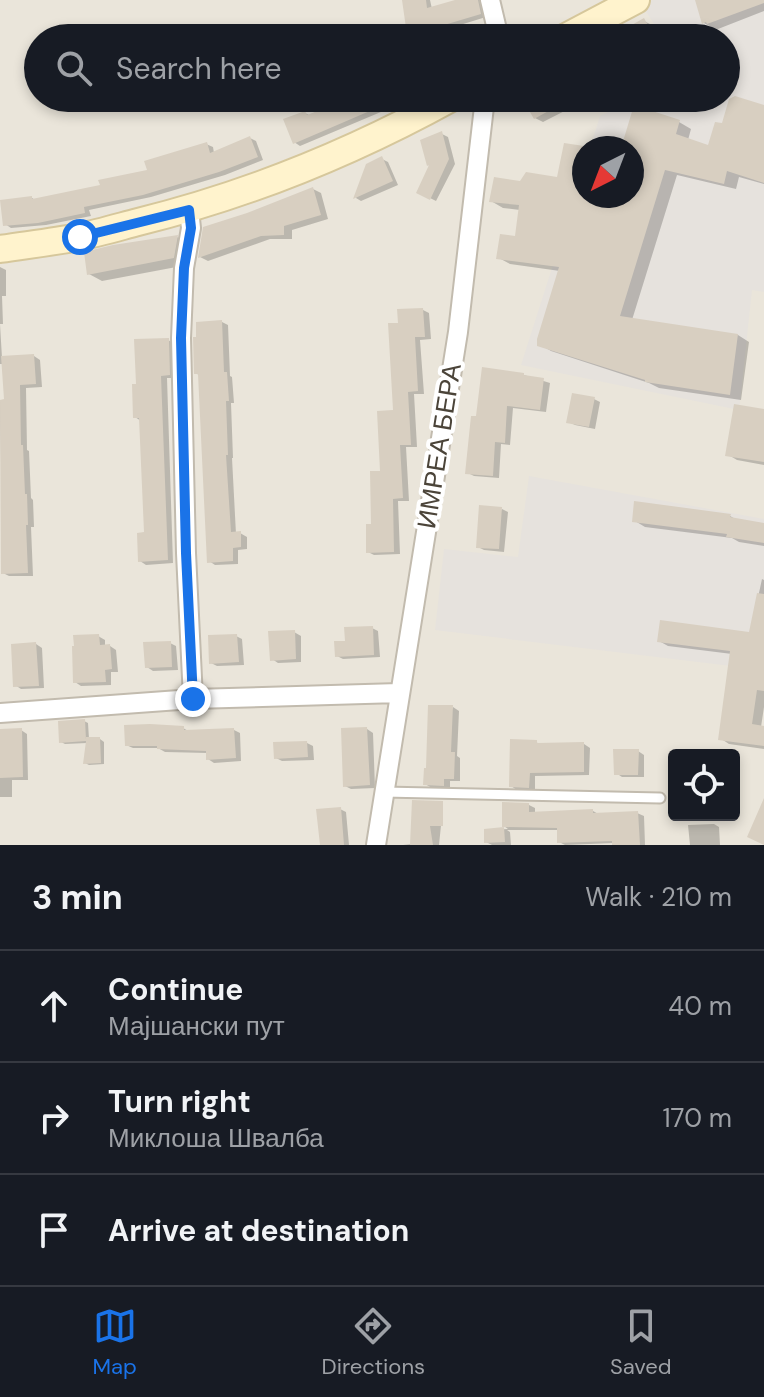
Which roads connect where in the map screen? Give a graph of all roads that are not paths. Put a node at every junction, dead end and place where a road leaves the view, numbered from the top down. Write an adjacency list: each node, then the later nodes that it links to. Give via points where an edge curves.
1 (490, 0): 3 (street)
2 (636, 0): 4 (street)
3 (496, 24)
4 (591, 24)
5 (426, 112): 7 (street, via 268,183)
6 (483, 112): 9 (street, ИМРЕА БЕРА, via 458,332)
7 (189, 210): 8 (street, via 80,237); 10 (street, via 181,338)
8 (0, 249)
9 (399, 693): 10 (street); 12 (street, ИМРЕА БЕРА)
10 (193, 699): 11 (street)
11 (0, 713)
12 (383, 792): 13 (lane); 14 (street, ИМРЕА БЕРА)
13 (660, 798)
14 (376, 845)

